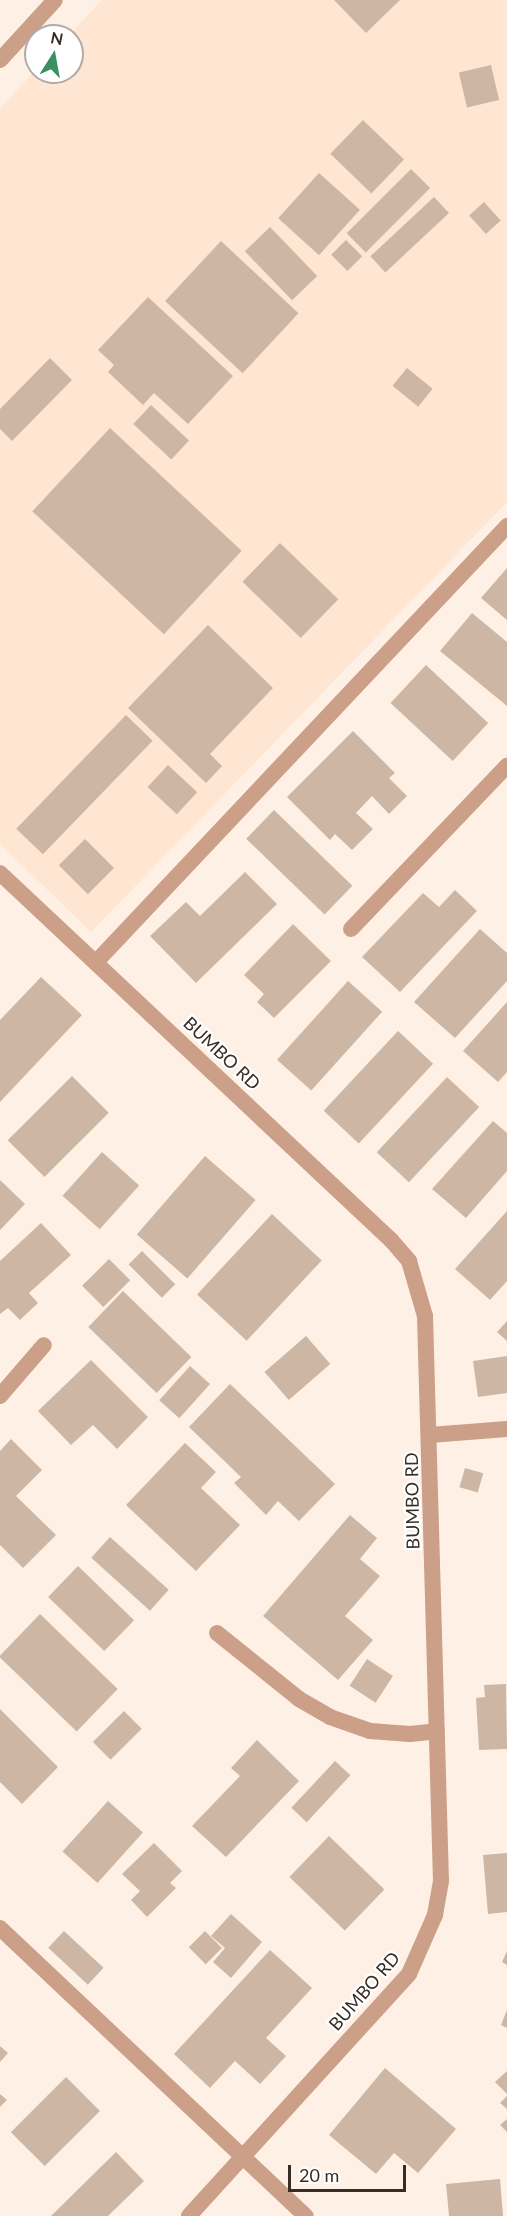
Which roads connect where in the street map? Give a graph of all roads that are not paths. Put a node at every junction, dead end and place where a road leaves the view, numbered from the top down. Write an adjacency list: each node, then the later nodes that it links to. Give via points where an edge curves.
1 (55, 0): 2 (street)
2 (0, 60)
3 (507, 526): 7 (street)
4 (507, 766): 6 (street)
5 (0, 873): 7 (street, BUMBO RD)
6 (351, 929)
7 (97, 961): 11 (street, BUMBO RD, via 409,1261 425,1316)
8 (44, 1345): 9 (street)
9 (0, 1396)
10 (507, 1429): 11 (street)
11 (430, 1435): 13 (street, BUMBO RD)
12 (217, 1633): 13 (street, via 299,1699 330,1717 370,1731)
13 (437, 1731): 15 (street, BUMBO RD, via 441,1881 424,1944 409,1974)
14 (0, 1928): 15 (street)
15 (241, 2155): 16 (street, BUMBO RD); 17 (street)
16 (189, 2216)
17 (306, 2216)

